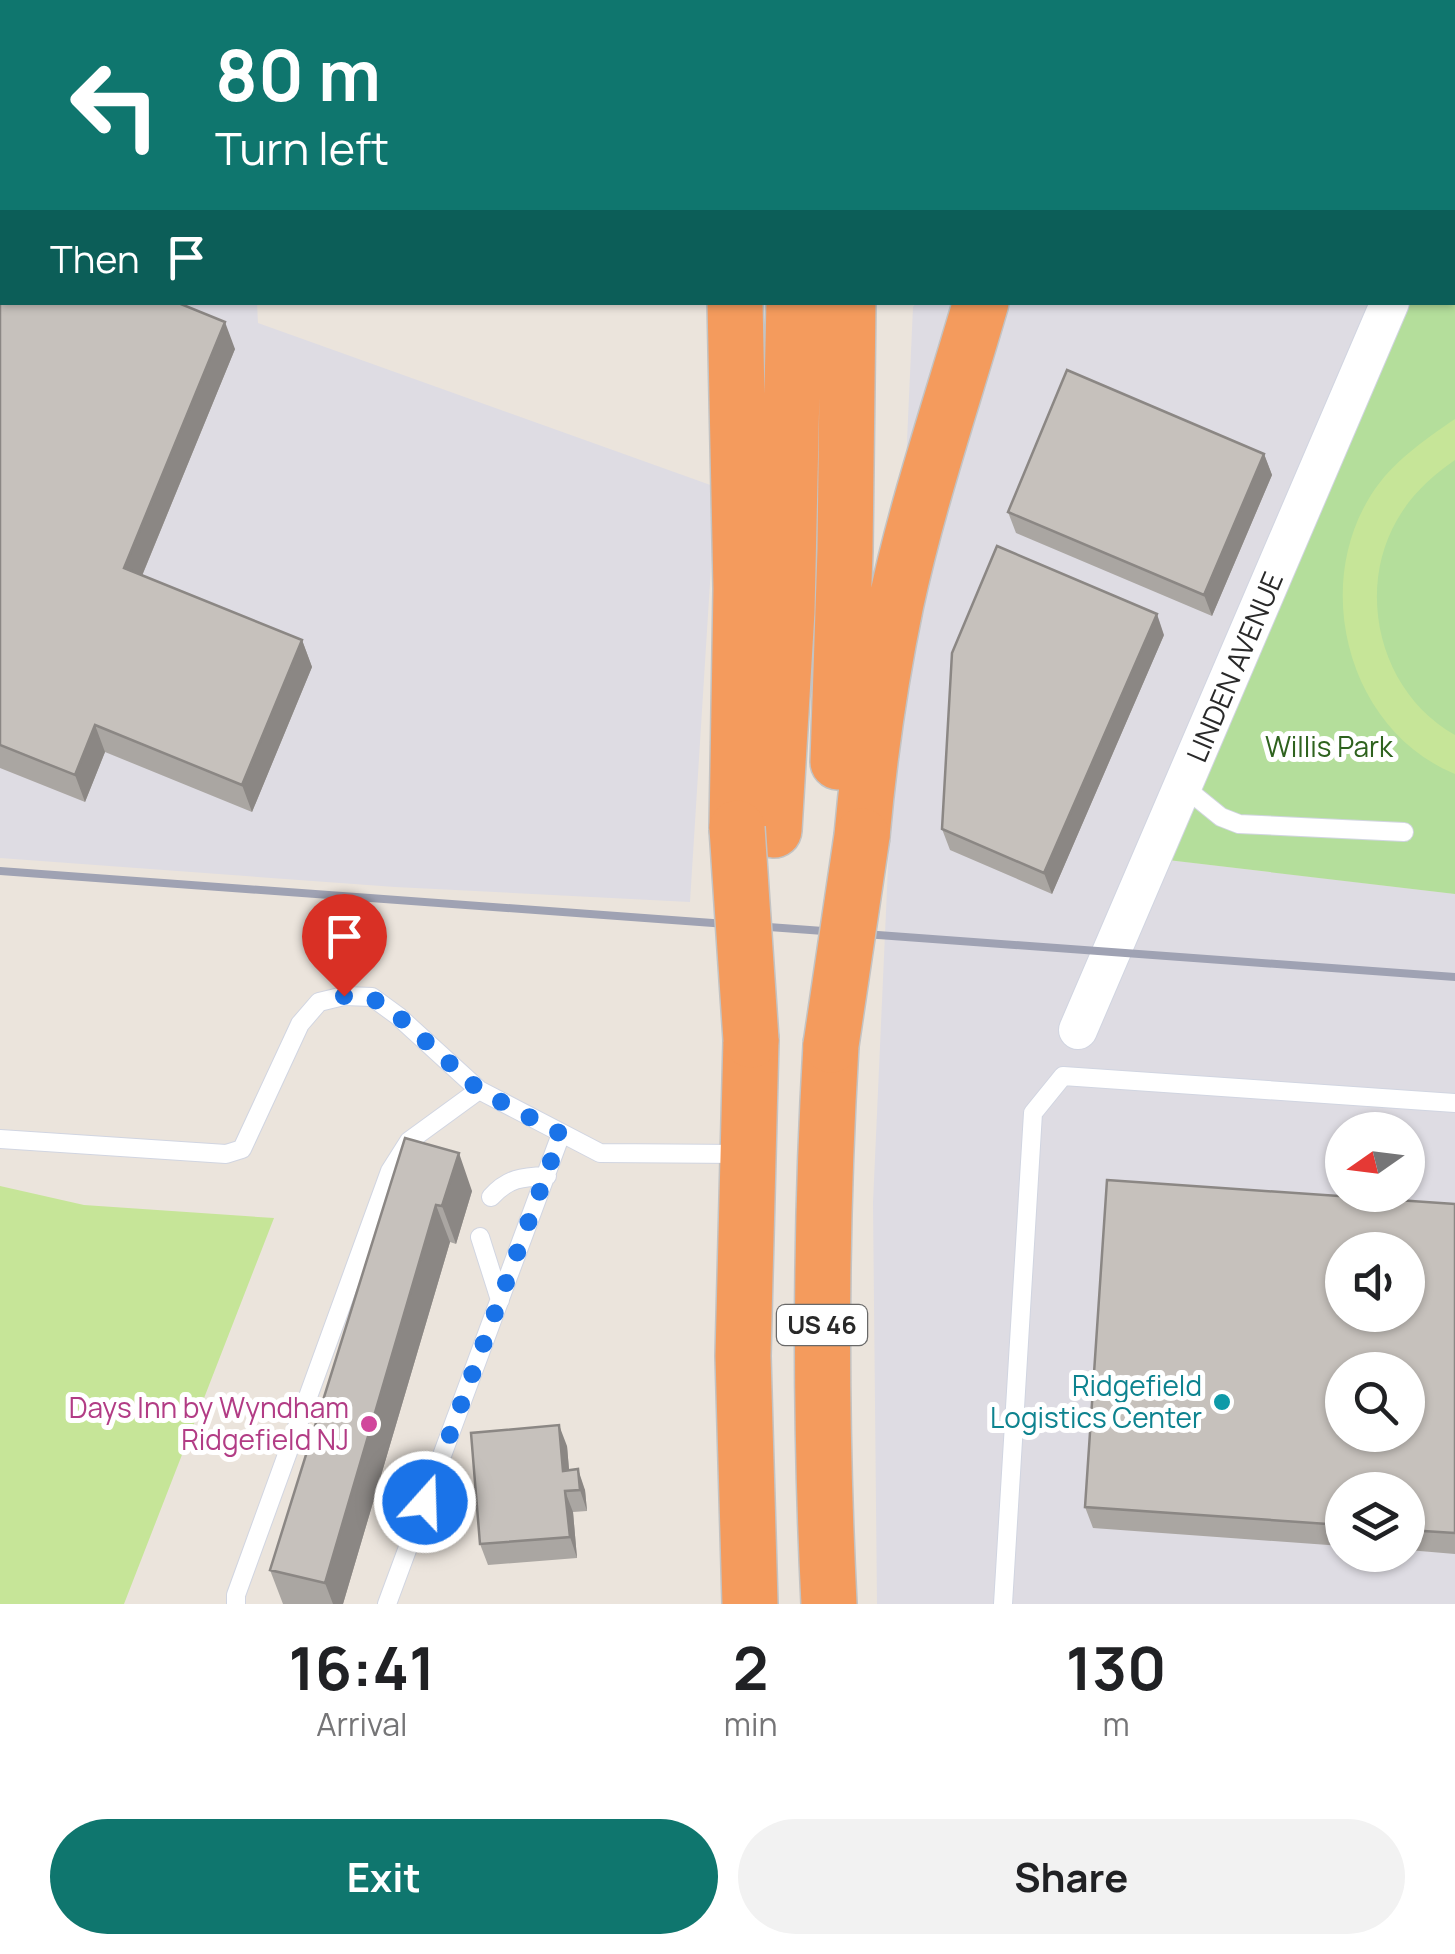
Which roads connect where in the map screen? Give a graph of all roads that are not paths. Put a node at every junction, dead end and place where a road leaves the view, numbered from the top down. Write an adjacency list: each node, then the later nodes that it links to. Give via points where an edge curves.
1 (735, 305): 7 (highway)
2 (794, 305): 7 (highway, via 787,611)
3 (848, 305): 9 (highway)
4 (980, 305): 9 (highway, via 896,604)
5 (1389, 305): 6 (street, LINDEN AVENUE)
6 (1184, 786): 8 (lane, via 1239,824); 10 (street, LINDEN AVENUE)
7 (756, 829): 15 (highway, US 46, bridge)
8 (1404, 832)
9 (848, 835): 23 (highway, US 46, bridge, via 822,1289)
10 (1078, 1030)
11 (479, 1090): 13 (lane); 14 (lane, via 398,1016 372,998 344,996 319,1002 300,1024 242,1148 226,1154); 20 (lane, via 409,1141 390,1172)
12 (1455, 1102): 24 (lane, via 1063,1076 1032,1113)
13 (561, 1134): 15 (lane, via 600,1154); 16 (lane)
14 (0, 1139)
15 (747, 1154): 22 (highway, US 46, via 743,1356)
16 (547, 1176): 17 (lane, via 504,1182); 19 (lane)
17 (491, 1197)
18 (480, 1238): 19 (lane)
19 (500, 1300): 21 (lane)
20 (236, 1604)
21 (387, 1604)
22 (750, 1604)
23 (829, 1604)
24 (1003, 1604)

